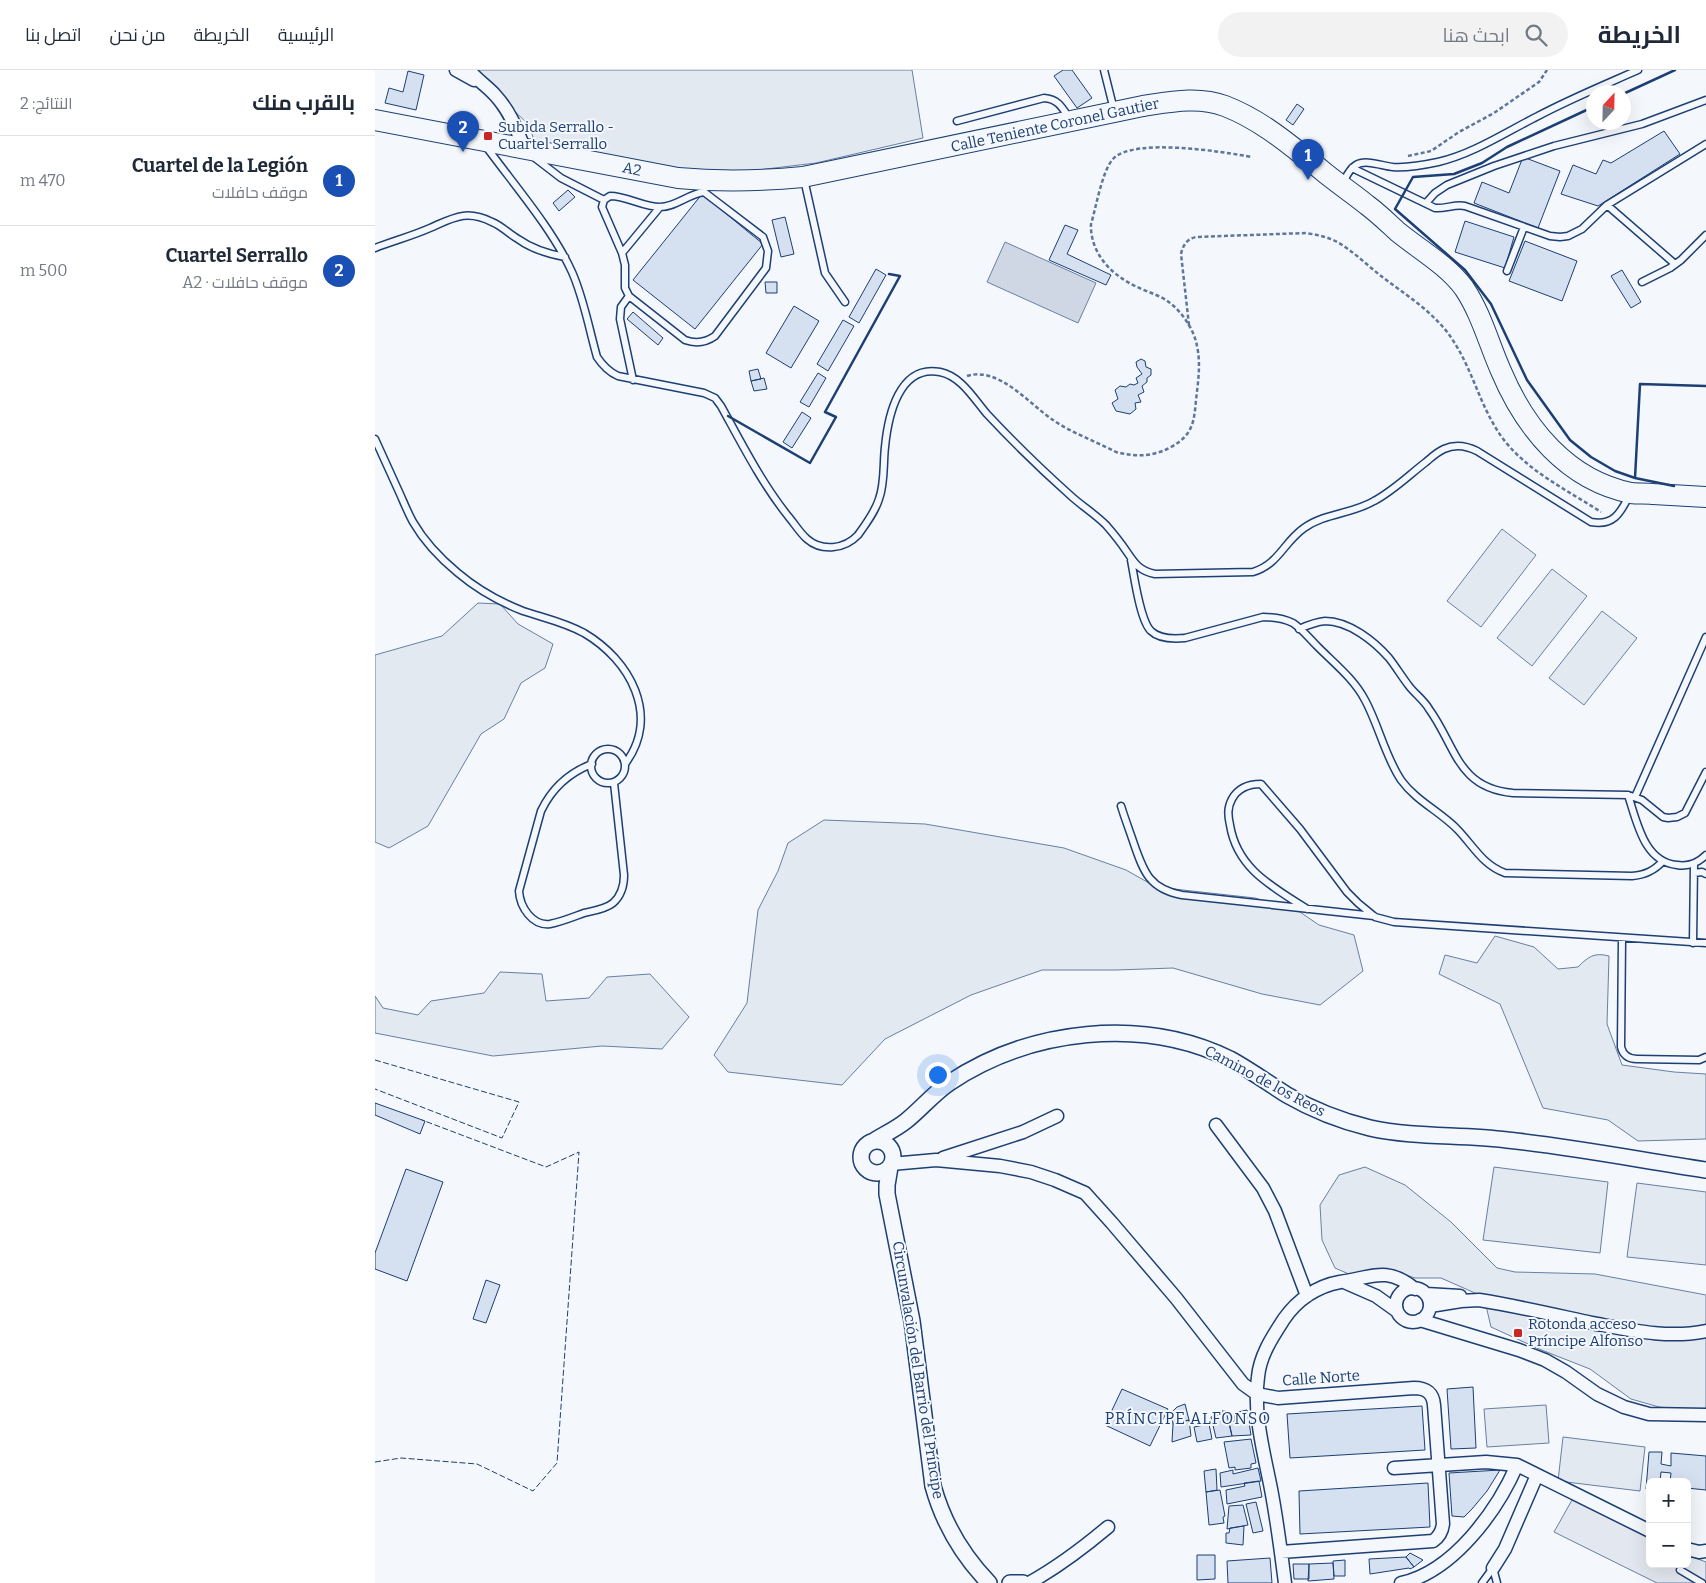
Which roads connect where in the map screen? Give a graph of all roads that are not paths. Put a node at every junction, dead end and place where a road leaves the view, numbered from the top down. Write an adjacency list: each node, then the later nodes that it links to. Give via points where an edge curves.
1 (456, 70): 5 (street)
2 (469, 70): 5 (street)
3 (1104, 70): 7 (lane)
4 (1638, 70): 14 (lane, via 1454,158 1393,167 1365,163)
5 (483, 85): 13 (street, via 504,106)
6 (1706, 100): 18 (lane, via 1642,124 1554,146 1494,166 1447,185)
7 (1114, 111): 10 (main road, Calle Teniente Coronel Gautier); 16 (main road, Calle Teniente Coronel Gautier, via 1173,101 1202,100 1223,106 1267,127)
8 (375, 120): 11 (main road, A2)
9 (957, 121): 10 (lane, via 1044,98 1058,102)
10 (1071, 121): 15 (main road, Calle Teniente Coronel Gautier)
11 (480, 140): 13 (main road, A2); 25 (lane)
12 (1706, 144): 19 (lane)
13 (524, 148): 15 (main road, A2, via 703,180 750,182); 17 (lane, via 561,178)
14 (1352, 168): 16 (lane); 18 (lane)
15 (803, 177): 30 (lane, via 825,273)
16 (1341, 186): 33 (main road, Calle Teniente Coronel Gautier, via 1447,270 1463,287 1475,306 1519,409 1547,446 1585,475)
17 (604, 200): 20 (lane, via 615,196); 24 (lane, via 602,207)
18 (1426, 204): 21 (lane, via 1441,208 1465,206)
19 (1607, 205): 21 (lane, via 1582,229 1568,236 1550,236); 26 (lane)
20 (660, 207): 24 (lane); 29 (lane, via 704,192 763,236 768,251 766,268 715,336 703,342 685,340)
21 (1524, 227): 27 (lane)
22 (1706, 235): 26 (lane)
23 (375, 248): 25 (lane, via 447,219 466,216 484,218 527,245)
24 (621, 253): 29 (lane)
25 (565, 257): 31 (lane, via 581,294 597,357 611,373)
26 (1675, 264): 28 (lane)
27 (1507, 271)
28 (1642, 282)
29 (629, 296): 31 (lane, via 621,306 620,319)
30 (845, 302)
31 (633, 380): 35 (lane, via 704,393 715,398 781,507 807,539 828,547 852,541 880,499 888,427 902,387 915,376 932,371 950,375 1020,448 1105,525)
32 (375, 439): 39 (lane, via 412,521 445,561 473,585 505,603 555,620 586,635 612,656 623,670 639,700 642,716 637,745)
33 (1631, 493): 34 (main road, Calle Teniente Coronel Gautier); 35 (lane, via 1613,520 1603,523 1585,519 1477,451 1458,446 1444,448 1368,505 1323,518 1303,528 1276,560 1262,570 1155,574 1140,569)
34 (1706, 497)
35 (1130, 559): 36 (lane, via 1140,608 1150,631 1158,635 1185,638 1263,617 1279,618)
36 (1299, 629): 42 (lane, via 1312,623 1332,622 1346,626 1373,642 1429,708 1467,772 1488,787 1513,793); 45 (lane, via 1345,672 1360,692 1402,781 1413,794 1456,828 1492,868 1505,873 1632,876 1653,871)
37 (1706, 637): 42 (lane)
38 (592, 764): 39 (lane, via 597,754 608,749 619,753); 41 (lane, via 597,780 609,784); 41 (lane, via 562,781 541,811 519,891 521,905 536,920 550,924 600,909 613,903 620,895 624,875)
39 (625, 764): 41 (lane, via 623,775)
40 (1706, 772): 42 (lane, via 1685,813 1677,818 1663,817)
41 (614, 782)
42 (1632, 796): 45 (lane, via 1640,831 1649,849)
43 (1121, 806): 49 (lane, via 1142,868 1165,890 1183,895)
44 (1706, 855): 46 (lane)
45 (1663, 861): 46 (lane, via 1681,866)
46 (1694, 864): 47 (lane)
47 (1694, 873): 48 (lane); 52 (lane)
48 (1706, 874)
49 (1307, 909): 50 (lane); 50 (lane, via 1258,876 1236,848 1228,808 1233,796 1245,786 1261,784 1347,892)
50 (1375, 916): 51 (lane, via 1394,922)
51 (1622, 938): 52 (lane); 54 (lane, via 1621,1046 1624,1054 1637,1059 1699,1060)
52 (1693, 943): 53 (lane)
53 (1706, 944)
54 (1706, 1056)
55 (1057, 1116): 59 (street, via 1023,1132)
56 (906, 1122): 58 (street, Camino de los Reos); 60 (street, Camino de los Reos); 61 (street, Camino de los Reos, via 949,1083 1009,1053 1052,1040 1120,1032 1166,1038 1210,1050 1306,1105 1369,1128 1514,1140)
57 (1216, 1125): 65 (street, via 1263,1188)
58 (871, 1142): 60 (street, via 885,1143 890,1148); 62 (street, via 863,1149 861,1160)
59 (936, 1160): 60 (street); 70 (street, via 1031,1172 1085,1194 1176,1298 1243,1384)
60 (891, 1162): 62 (street, via 885,1171); 63 (street, Circunvalación del Barrio del Príncipe)
61 (1706, 1170)
62 (872, 1173): 63 (street, Circunvalación del Barrio del Príncipe)
63 (888, 1204): 83 (street, Circunvalación del Barrio del Príncipe, via 912,1321 933,1486 947,1524)
64 (1344, 1282): 65 (street); 66 (street, via 1368,1275 1388,1275 1406,1281); 67 (street, via 1376,1296)
65 (1307, 1296): 70 (street, via 1294,1305 1271,1338 1258,1376)
66 (1423, 1296): 67 (street, via 1405,1290 1397,1302); 68 (street, via 1427,1314); 69 (street, via 1451,1295 1640,1332 1670,1335)
67 (1397, 1311): 68 (street, via 1405,1320)
68 (1420, 1320): 71 (street, via 1545,1360 1597,1394 1624,1407 1649,1414)
69 (1706, 1331)
70 (1257, 1394): 73 (street, Calle Norte, via 1278,1398 1421,1388 1433,1398); 80 (street, via 1260,1437)
71 (1706, 1415)
72 (1517, 1465): 73 (street, via 1486,1462); 75 (street); 88 (street, via 1496,1506 1467,1541 1436,1568)
73 (1438, 1466): 74 (street); 80 (street, Calle Norte, via 1442,1529 1433,1541)
74 (1394, 1468)
75 (1537, 1475): 77 (street); 81 (street, via 1505,1549)
76 (1108, 1527): 86 (street, via 1084,1548)
77 (1646, 1529)
78 (1691, 1550): 79 (street)
79 (1706, 1551)
80 (1281, 1552): 87 (street)
81 (1493, 1568): 89 (lane); 90 (lane)
82 (1681, 1570): 91 (lane)
83 (989, 1583)
84 (1010, 1583): 85 (street)
85 (1023, 1583)
86 (1029, 1583)
87 (1285, 1583)
88 (1401, 1583)
89 (1482, 1583)
90 (1497, 1583)
91 (1702, 1583)

